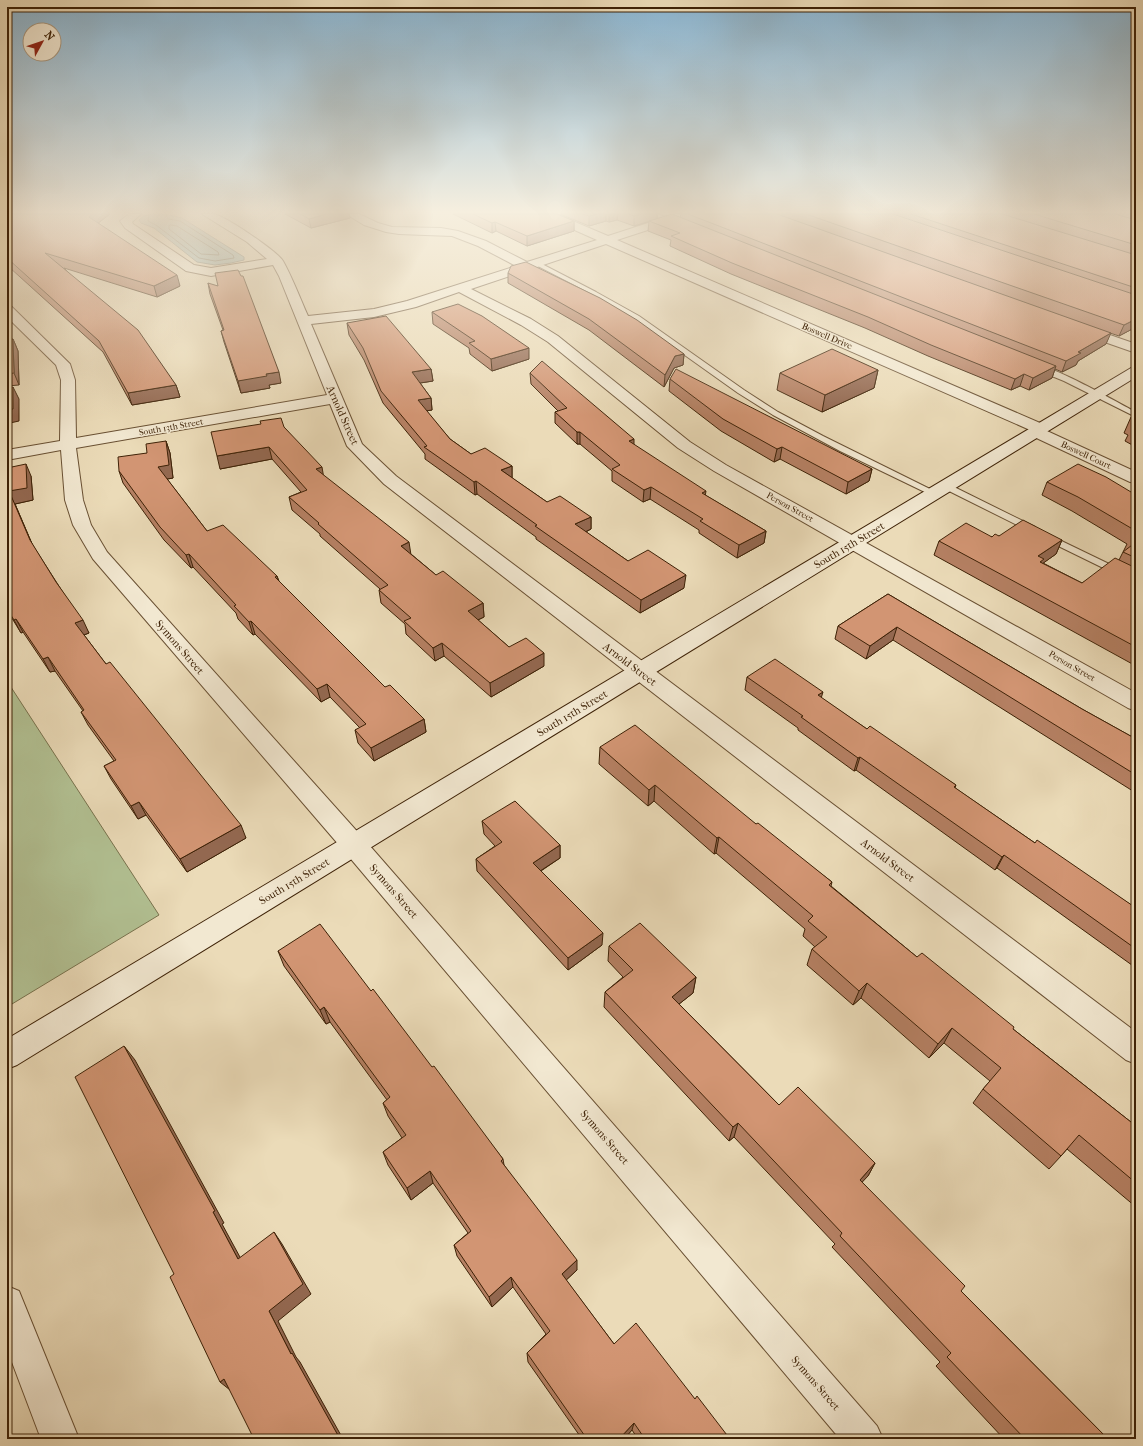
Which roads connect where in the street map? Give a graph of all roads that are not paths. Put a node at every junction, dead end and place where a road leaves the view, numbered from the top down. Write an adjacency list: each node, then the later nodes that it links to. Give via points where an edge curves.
1 (287, 281): 7 (street, Arnold Street)
2 (479, 281): 5 (street)
3 (567, 281): 20 (lane, via 650,326 754,400 781,416 817,436)
4 (701, 281): 16 (street, Boswell Drive)
5 (460, 288): 7 (street, via 411,304 374,312); 21 (street, Person Street, via 553,339 684,445 720,468)
6 (7, 310): 8 (street, Symons Street)
7 (304, 321): 14 (street, Arnold Street)
8 (14, 326): 17 (street, Symons Street, via 63,364 68,380)
9 (1070, 326): 10 (street)
10 (1136, 349)
11 (1030, 364): 13 (lane)
12 (1136, 371): 13 (street, South 15th Street)
13 (1097, 395): 15 (lane); 16 (street, South 15th Street)
14 (336, 398): 17 (street, South 13th Street); 23 (street, Arnold Street, via 355,446 390,480)
15 (1136, 415)
16 (1039, 430): 19 (street, Boswell Court); 20 (street, South 15th Street)
17 (68, 444): 18 (street, South 13th Street); 25 (street, Symons Street, via 74,500 82,525 99,555)
18 (7, 455)
19 (1136, 478)
20 (940, 490): 21 (street, South 15th Street); 22 (lane)
21 (854, 542): 23 (street, South 15th Street); 24 (street, Person Street)
22 (1136, 581)
23 (640, 672): 25 (street, South 15th Street); 26 (street, Arnold Street)
24 (1136, 703)
25 (354, 845): 27 (street, South 15th Street); 30 (street, Symons Street)
26 (1136, 1050)
27 (7, 1055)
28 (7, 1302): 29 (street)
29 (60, 1439)
30 (864, 1439)

